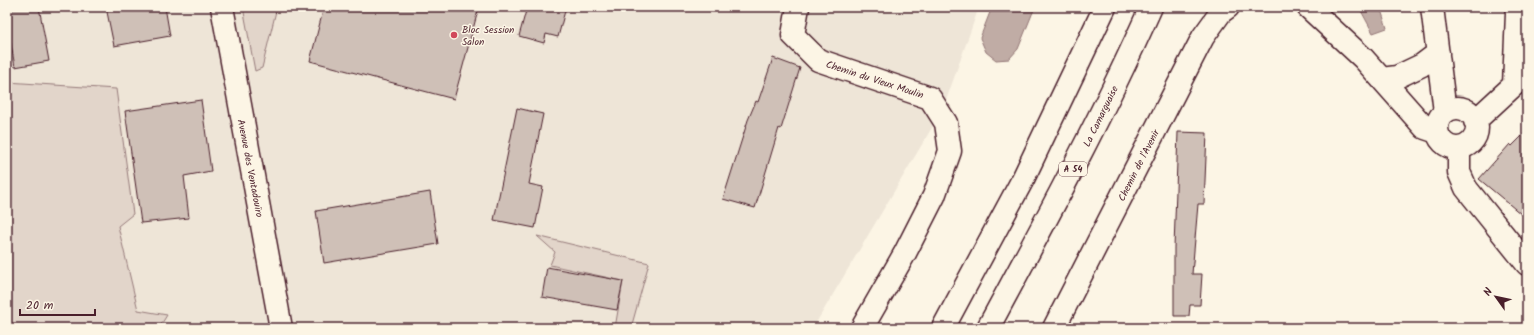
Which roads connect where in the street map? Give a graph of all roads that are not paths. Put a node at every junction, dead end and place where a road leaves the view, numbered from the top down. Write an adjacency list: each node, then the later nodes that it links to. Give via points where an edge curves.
1 (222, 7): 17 (main road, Avenue des Ventadouïro)
2 (798, 7): 18 (main road, Chemin du Vieux Moulin, via 793,34 818,60 930,98 946,123 950,152 934,196)
3 (1105, 7): 19 (main road, via 1023,179)
4 (1151, 7): 20 (main road, La Camarguaise / A 54, via 1060,195)
5 (1228, 7): 21 (main road, Chemin de l'Avenir, via 1221,12 1202,37)
6 (1308, 7): 10 (main road, via 1363,58)
7 (1432, 7): 9 (main road)
8 (1516, 7): 11 (main road, via 1516,50)
9 (1438, 53): 10 (main road, via 1422,65 1398,77); 12 (main road)
10 (1382, 80): 14 (main road, via 1424,128)
11 (1521, 87): 13 (main road)
12 (1445, 112): 13 (main road, via 1450,109 1462,109); 14 (main road, via 1438,121)
13 (1475, 121): 15 (main road, via 1474,138)
14 (1437, 132): 15 (main road, via 1447,146)
15 (1459, 148): 16 (main road, via 1459,172 1466,188)
16 (1527, 264)
17 (281, 328)
18 (862, 328)
19 (943, 328)
20 (988, 328)
21 (1054, 328)

